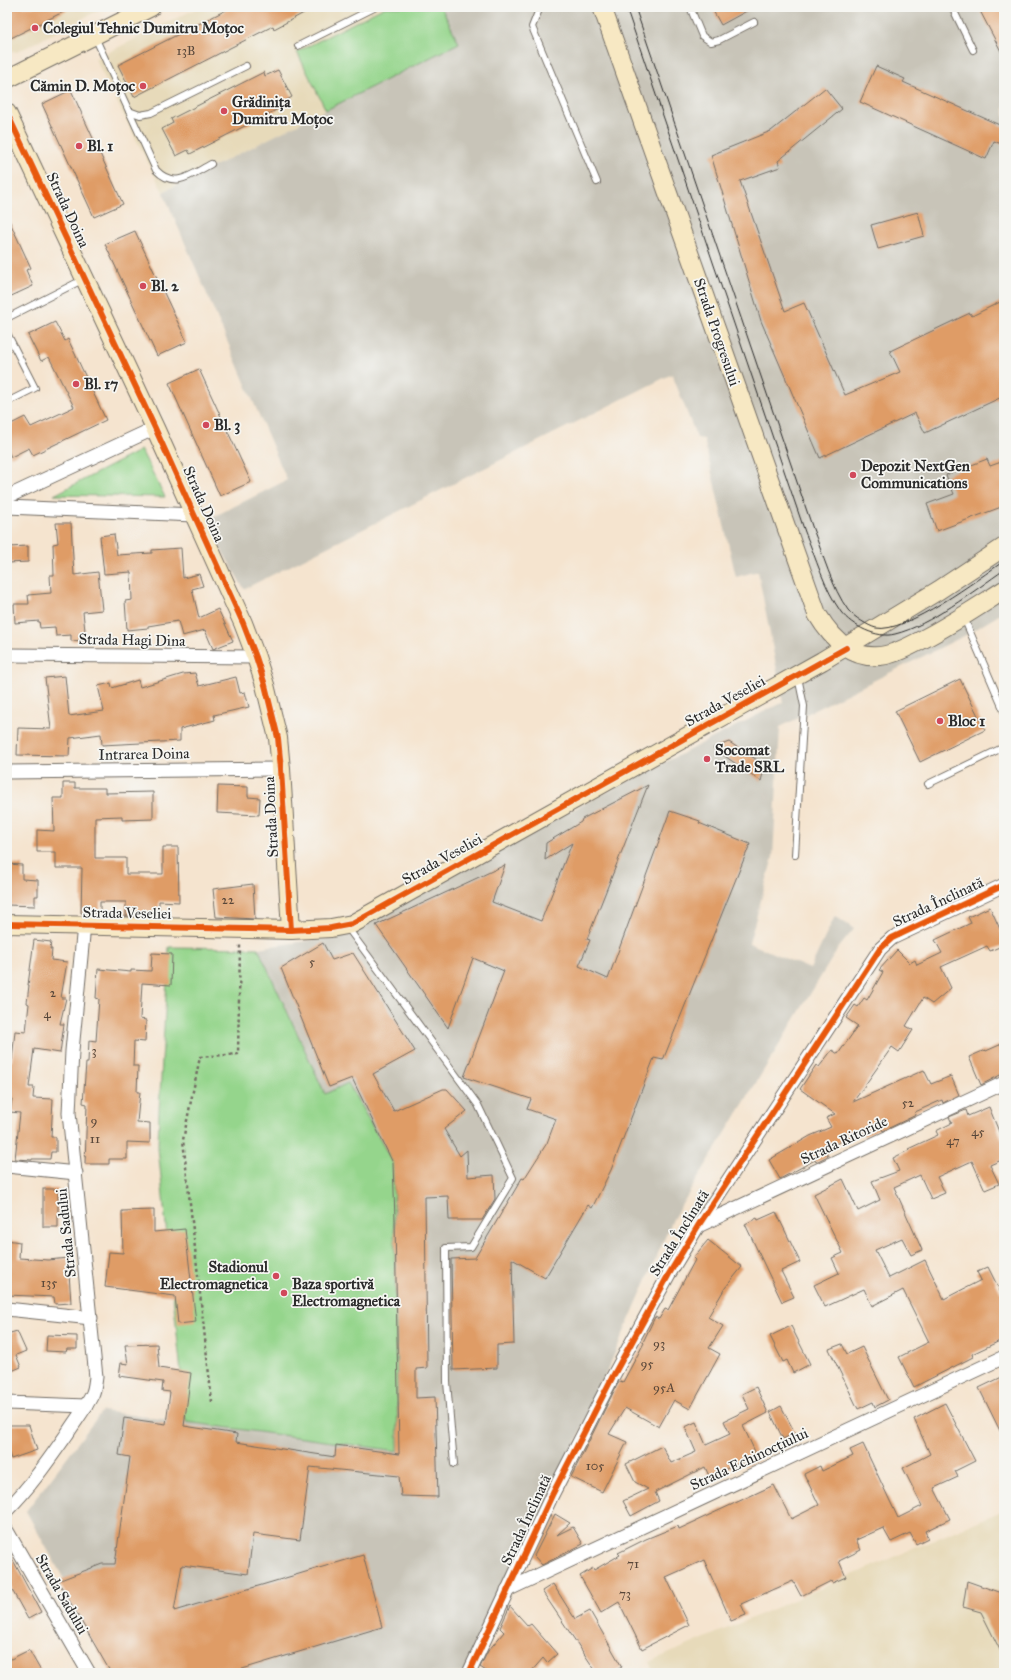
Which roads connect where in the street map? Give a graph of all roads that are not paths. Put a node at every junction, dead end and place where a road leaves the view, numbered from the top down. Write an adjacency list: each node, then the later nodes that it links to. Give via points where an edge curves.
1 (151, 7): 8 (street)
2 (376, 7): 9 (lane)
3 (540, 7): 16 (lane, via 532,28)
4 (602, 7): 28 (street, Strada Progresului, via 817,614 824,627)
5 (690, 7): 7 (lane, via 702,36 711,42)
6 (952, 7): 10 (lane)
7 (754, 22)
8 (94, 36): 12 (street); 13 (lane)
9 (298, 46)
10 (973, 50)
11 (246, 66): 13 (lane, via 151,113 140,115)
12 (7, 79)
13 (129, 111): 15 (lane, via 161,176 178,181)
14 (7, 113): 17 (street, Strada Doina)
15 (211, 164)
16 (597, 182)
17 (85, 278): 18 (lane); 21 (street, Strada Doina)
18 (7, 318)
19 (7, 333): 20 (lane, via 35,388)
20 (7, 402)
21 (155, 428): 22 (street); 24 (street, Strada Doina)
22 (7, 497)
23 (7, 507): 24 (street)
24 (194, 515): 30 (street, Strada Doina)
25 (1004, 547): 28 (street, Strada Veseliei)
26 (1004, 590): 27 (street, Strada Progresului)
27 (964, 616): 28 (street, Strada Progresului, via 905,649 887,655 861,655); 32 (lane)
28 (846, 648): 31 (street, Strada Veseliei)
29 (7, 655): 30 (street, Strada Hagi Dina)
30 (256, 657): 34 (street, Strada Doina, via 278,738)
31 (798, 675): 37 (lane, via 804,706); 41 (street, Strada Veseliei)
32 (1004, 711)
33 (1004, 747): 36 (lane)
34 (281, 768): 35 (street, Intrarea Doina); 42 (street, Strada Doina)
35 (7, 772)
36 (928, 784)
37 (795, 855)
38 (1004, 886): 46 (street, Strada Înclinată, via 892,938 880,949)
39 (7, 924): 40 (street, Strada Veseliei)
40 (84, 926): 42 (street, Strada Veseliei); 45 (street, Strada Sadului, via 69,1098)
41 (346, 926): 42 (street, Strada Veseliei); 52 (lane, via 478,1105 513,1178 471,1247 446,1248 447,1382)
42 (291, 930)
43 (1004, 1082): 46 (street, Strada Ritoride)
44 (7, 1166): 45 (street)
45 (76, 1173): 48 (street, Strada Sadului)
46 (698, 1226): 55 (street, Strada Înclinată, via 668,1274 612,1378)
47 (7, 1309): 48 (street)
48 (91, 1318): 51 (street, Strada Sadului, via 96,1377 93,1393)
49 (1004, 1357): 55 (street, Strada Echinocțiului)
50 (7, 1403): 51 (street)
51 (86, 1406): 53 (street, Strada Sadului, via 32,1482)
52 (454, 1464)
53 (7, 1510)
54 (7, 1531): 56 (street, Strada Sadului)
55 (507, 1590): 57 (street, Strada Înclinată)
56 (89, 1673)
57 (469, 1673)

